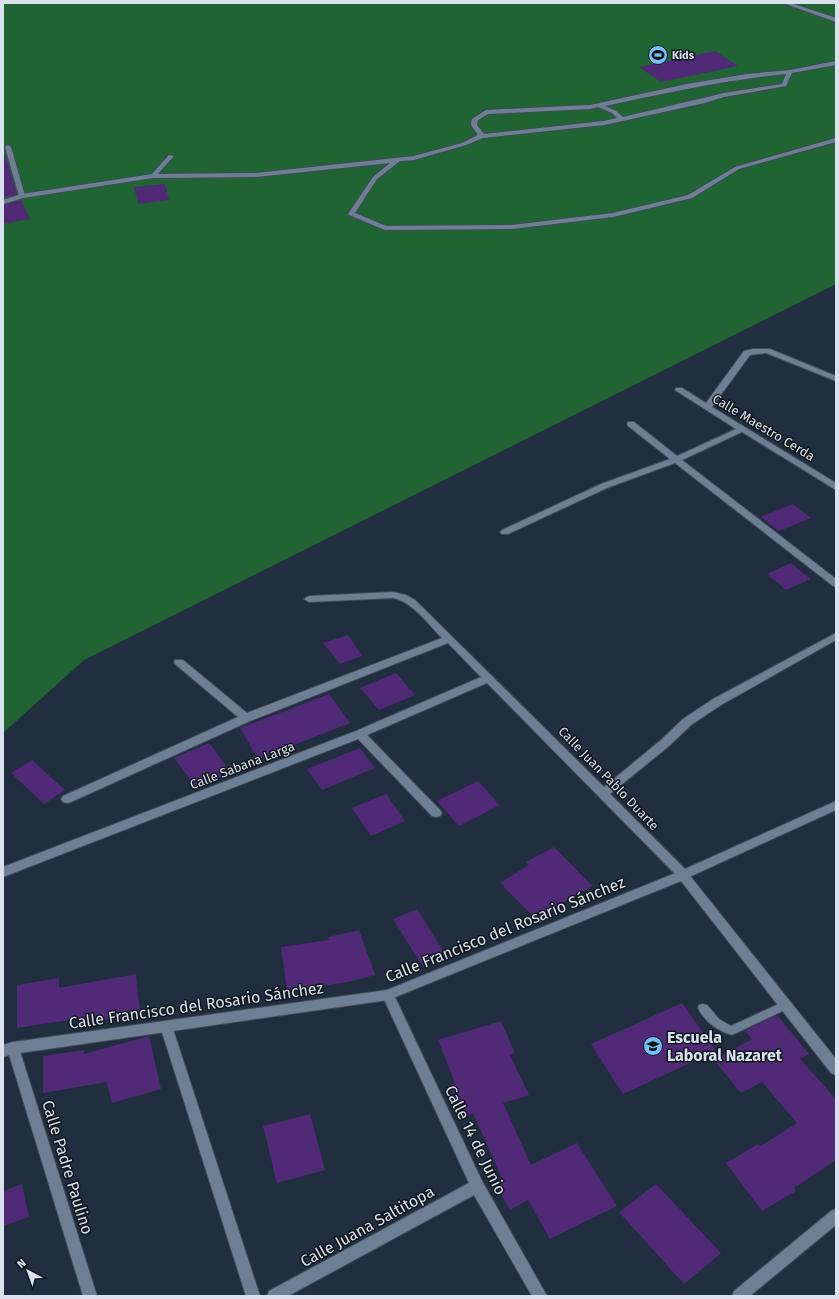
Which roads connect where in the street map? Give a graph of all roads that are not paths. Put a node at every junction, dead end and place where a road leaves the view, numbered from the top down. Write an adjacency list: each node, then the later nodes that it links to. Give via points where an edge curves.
1 (786, 3): 2 (street)
2 (836, 20)
3 (836, 63): 4 (street)
4 (790, 72): 5 (street, via 695,84); 6 (street, via 784,84 772,88 719,96)
5 (598, 105): 6 (street, via 614,112); 7 (street, via 486,112 475,119 474,125)
6 (622, 119): 7 (street)
7 (482, 136): 11 (street, via 464,144 414,158)
8 (836, 140): 11 (street, via 737,168 690,197 613,215 512,227 385,228 351,214 374,178)
9 (8, 147): 13 (lane)
10 (171, 156): 12 (lane)
11 (399, 159): 12 (street, via 256,175)
12 (153, 176): 13 (street)
13 (22, 196): 14 (street)
14 (3, 202)
15 (836, 379): 17 (street, via 768,351 753,350 747,353)
16 (679, 390): 17 (street, Calle Maestro Cerda)
17 (707, 408): 19 (street, Calle Maestro Cerda)
18 (631, 424): 20 (street)
19 (742, 429): 20 (street); 21 (street, Calle Maestro Cerda)
20 (675, 460): 22 (street, via 604,486); 23 (street)
21 (836, 487)
22 (505, 532)
23 (836, 584)
24 (309, 598): 26 (street, Calle Juan Pablo Duarte, via 393,595 403,597 412,602)
25 (836, 636): 31 (street, via 717,702 687,722)
26 (450, 639): 28 (street, Calle Juan Pablo Duarte); 29 (street)
27 (179, 662): 29 (street)
28 (488, 678): 30 (street, Calle Sabana Larga); 31 (street, Calle Juan Pablo Duarte)
29 (246, 718): 32 (street)
30 (360, 734): 34 (street); 35 (street, Calle Sabana Larga)
31 (603, 794): 36 (street, Calle Juan Pablo Duarte)
32 (67, 799)
33 (836, 805): 36 (street, Calle Francisco del Rosario Sánchez)
34 (436, 813)
35 (3, 872)
36 (683, 875): 37 (street, Calle Francisco del Rosario Sánchez); 38 (street, Calle Juan Pablo Duarte)
37 (388, 995): 40 (street, Calle Francisco del Rosario Sánchez); 43 (street, Calle 14 de Junio)
38 (785, 1005): 39 (lane, via 732,1031 724,1029); 42 (street, Calle Juan Pablo Duarte)
39 (703, 1008)
40 (166, 1026): 41 (street, Calle Francisco del Rosario Sánchez); 46 (street)
41 (8, 1049): 45 (street, Calle Padre Paulino)
42 (836, 1069)
43 (477, 1186): 47 (street, Calle Juana Saltitopa); 48 (street, Calle 14 de Junio)
44 (836, 1216): 49 (street)
45 (90, 1296)
46 (253, 1296)
47 (274, 1296)
48 (540, 1296)
49 (740, 1296)

